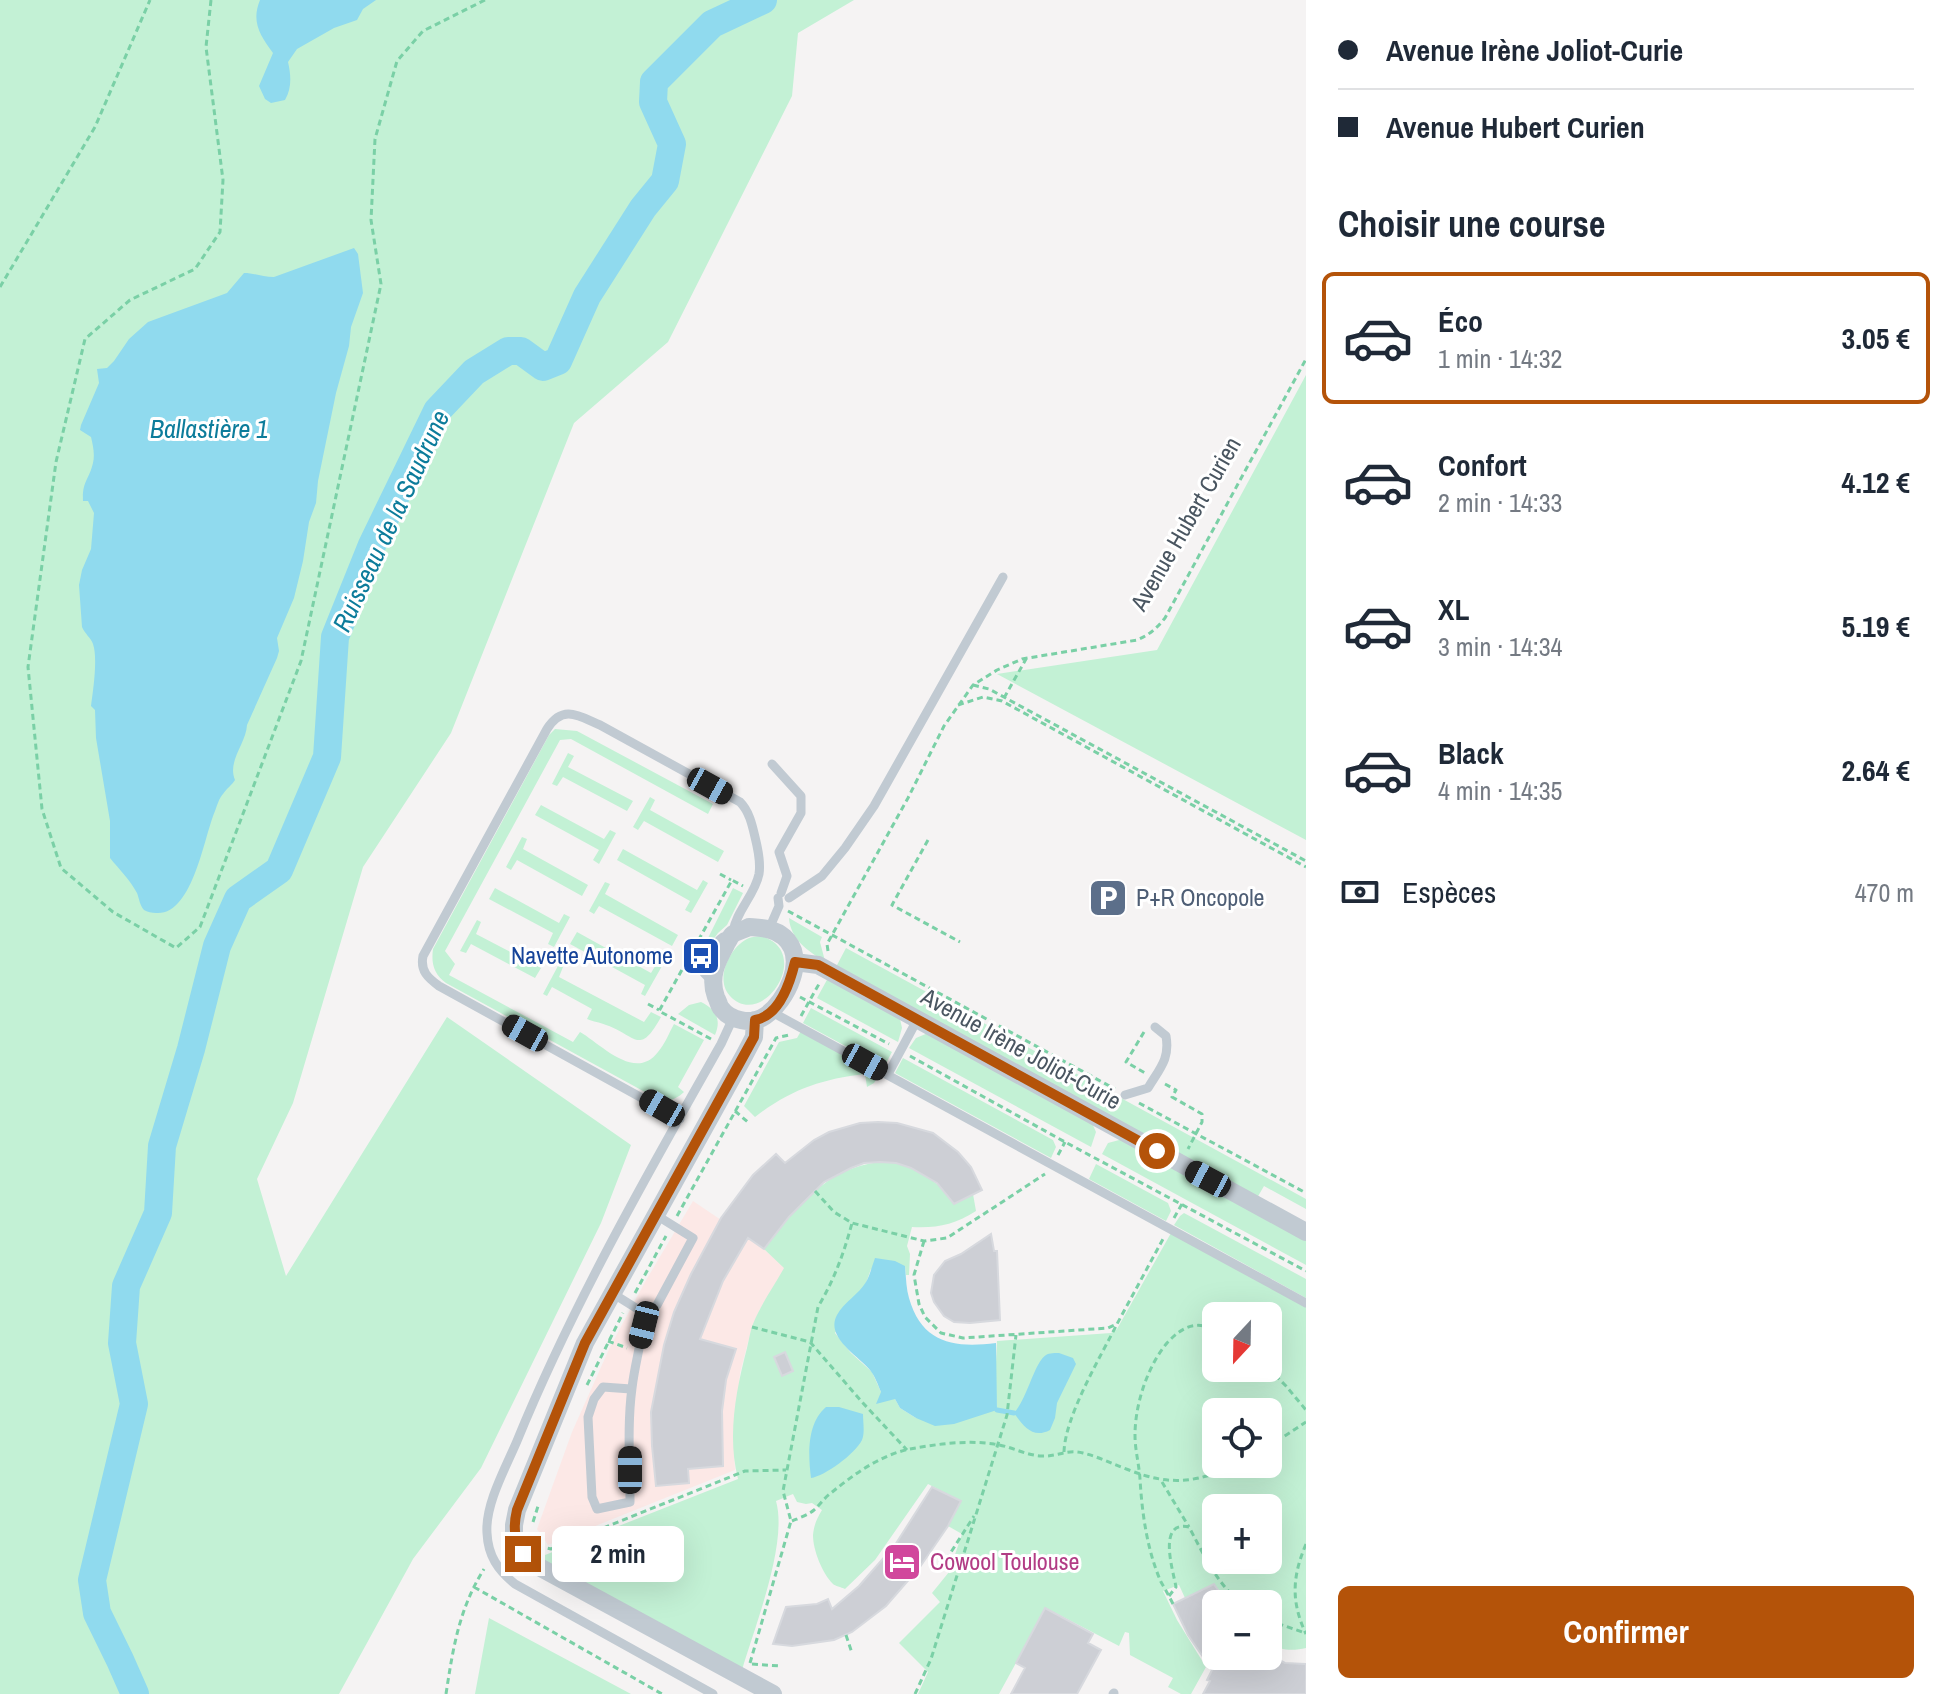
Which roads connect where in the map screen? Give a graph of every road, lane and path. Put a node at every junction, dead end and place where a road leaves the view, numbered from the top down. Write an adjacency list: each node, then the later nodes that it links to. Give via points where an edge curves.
1 (150, 0): 4 (path, via 95,127)
2 (211, 0): 3 (path, via 206,47 223,180 220,232 195,269 130,300 85,339 56,462 28,667 42,809 61,868 113,912 176,948 200,927 301,661 381,284 371,220 375,139 397,61 423,31)
3 (485, 0)
4 (0, 287)
5 (1306, 359): 7 (path, Avenue Hubert Curien, via 1157,628 1137,640)
6 (1003, 577): 17 (lane, via 874,806 822,876)
7 (1027, 658): 8 (path, Avenue Hubert Curien); 9 (path)
8 (973, 685): 9 (path); 10 (path, Avenue Hubert Curien)
9 (1004, 699): 10 (path, via 983,697); 13 (path); 14 (path)
10 (958, 705): 19 (path, Avenue Hubert Curien)
11 (772, 764): 17 (lane, via 801,796 801,813 779,852 787,876)
12 (928, 840): 21 (path, via 892,905)
13 (1306, 861)
14 (1306, 867)
15 (720, 874): 16 (path)
16 (732, 880)
17 (783, 900): 18 (lane)
18 (769, 929): 20 (street, via 749,927); 22 (street, via 784,937)
19 (832, 935): 35 (path, Avenue Irène Joliot-Curie)
20 (731, 937): 27 (street, via 712,981 721,1008); 37 (lane, via 759,874 745,807 600,725 567,713 547,729 423,956 431,981)
21 (960, 942)
22 (795, 962): 23 (street); 28 (street, Avenue Irène Joliot-Curie, via 818,965)
23 (787, 989): 26 (street); 32 (path)
24 (648, 1004): 25 (path)
25 (659, 1011)
26 (763, 1015): 27 (street, via 746,1022); 29 (lane); 45 (street)
27 (733, 1018): 37 (lane)
28 (917, 1020): 32 (lane); 40 (street, Avenue Irène Joliot-Curie)
29 (797, 1024): 33 (lane); 36 (path, via 792,1034 776,1038)
30 (1155, 1027): 34 (lane, via 1166,1036 1168,1049)
31 (1144, 1032): 34 (path, via 1126,1062)
32 (900, 1050): 33 (lane); 44 (path)
33 (888, 1074): 48 (lane)
34 (1154, 1078): 35 (lane, via 1148,1088); 39 (path, via 1176,1090 1172,1097 1202,1114)
35 (1125, 1095): 39 (path, Avenue Irène Joliot-Curie)
36 (735, 1111): 38 (path); 47 (path)
37 (680, 1119): 96 (lane, via 538,1388 498,1485 486,1532 493,1562 515,1584)
38 (750, 1124)
39 (1196, 1134): 40 (path); 43 (path, Avenue Irène Joliot-Curie)
40 (1184, 1157): 49 (street, Avenue Irène Joliot-Curie)
41 (1049, 1171): 50 (path, via 947,1238)
42 (815, 1191): 46 (path)
43 (1306, 1193)
44 (1182, 1204): 48 (path); 51 (path)
45 (656, 1215): 47 (lane); 52 (street)
46 (852, 1223): 50 (path); 61 (path, via 818,1307)
47 (672, 1226): 53 (path); 55 (lane, via 693,1238 657,1305)
48 (1169, 1229): 54 (lane); 56 (path)
49 (1306, 1232)
50 (924, 1241): 59 (path, via 914,1275 919,1304 932,1325 963,1338)
51 (1306, 1271)
52 (612, 1293): 53 (lane); 97 (street, via 585,1343 526,1484 514,1535 530,1562)
53 (629, 1303): 55 (lane); 60 (path)
54 (1306, 1303)
55 (644, 1313): 62 (lane)
56 (1117, 1324): 59 (path); 71 (path, via 1072,1418)
57 (1202, 1324): 73 (path, via 1176,1334 1151,1368 1137,1412)
58 (752, 1327): 61 (path)
59 (1016, 1335): 69 (path, via 1007,1415)
60 (608, 1341): 62 (path); 65 (path)
61 (810, 1342): 70 (path); 72 (path)
62 (637, 1350): 64 (lane)
63 (1282, 1382): 66 (path)
64 (631, 1389): 64 (lane, via 603,1387 588,1417 597,1509 630,1502)
65 (582, 1395)
66 (1306, 1410)
67 (1306, 1422): 68 (path)
68 (1282, 1438)
69 (997, 1444): 70 (path); 71 (path, via 1038,1456); 77 (path)
70 (907, 1450): 78 (path, via 853,1476 812,1512)
71 (1065, 1451): 73 (path, via 1098,1457)
72 (786, 1470): 78 (path, via 783,1491); 81 (path, via 745,1471 551,1549)
73 (1139, 1474): 75 (path); 87 (path, via 1146,1532)
74 (1206, 1478): 75 (path)
75 (1161, 1480): 79 (path)
76 (542, 1494): 80 (path)
77 (976, 1513): 83 (path); 98 (path)
78 (791, 1521): 93 (path, via 750,1664)
79 (1189, 1527): 86 (path); 87 (path, via 1177,1527 1170,1537 1176,1587)
80 (531, 1528)
81 (533, 1540)
82 (1306, 1544): 90 (path, via 1294,1588)
83 (946, 1560)
84 (485, 1566): 85 (path)
85 (472, 1586): 94 (path); 95 (path)
86 (1227, 1590)
87 (1169, 1596): 88 (path)
88 (1173, 1604)
89 (1282, 1625): 90 (path)
90 (1305, 1634)
91 (846, 1635): 92 (path)
92 (852, 1653)
93 (780, 1666)
94 (446, 1694)
95 (662, 1694)
96 (713, 1694)
97 (773, 1694)
98 (915, 1694)

